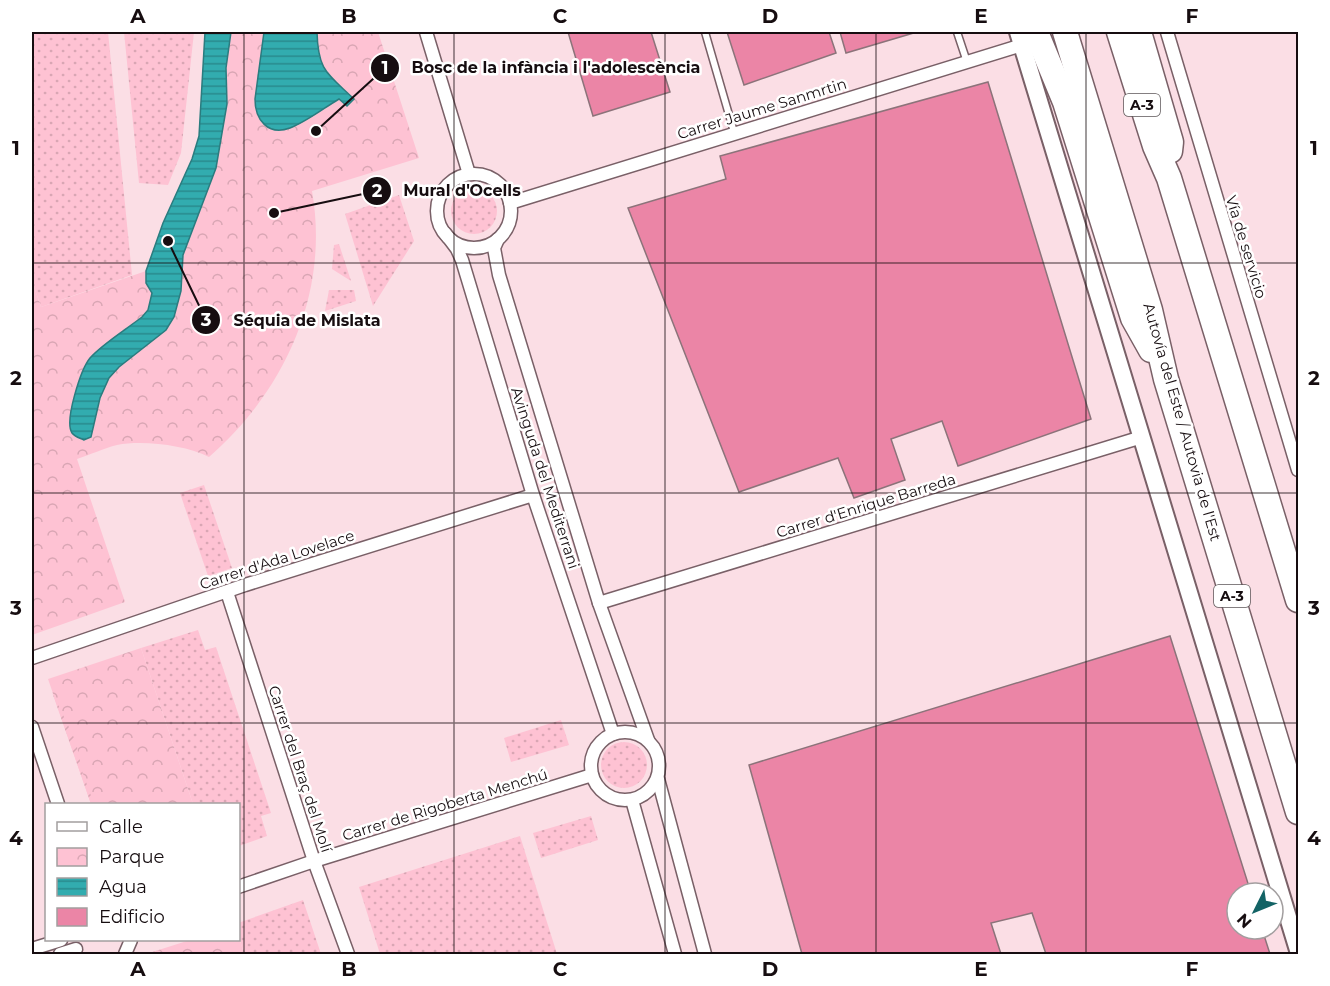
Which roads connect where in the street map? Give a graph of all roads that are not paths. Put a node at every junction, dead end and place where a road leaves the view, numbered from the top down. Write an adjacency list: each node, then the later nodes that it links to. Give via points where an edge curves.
1 (426, 32): 11 (street)
2 (705, 32): 10 (lane)
3 (957, 32): 9 (lane)
4 (1065, 32): 16 (highway, Autovía del Este / Autovia de l'Est / A-3, via 1150,310)
5 (1119, 32): 12 (highway, A-3)
6 (1139, 32): 12 (highway, via 1171,142)
7 (1167, 32): 18 (street, Vía de servicio)
8 (1025, 36): 9 (street, Carrer Jaume Sanmrtin); 16 (highway, via 1065,102 1133,318); 17 (street)
9 (967, 63): 10 (street, Carrer Jaume Sanmrtin)
10 (734, 132): 13 (street, Carrer Jaume Sanmrtin)
11 (469, 174): 13 (street, via 480,174 499,184); 14 (street, via 449,183 442,192 437,213)
12 (1169, 178): 21 (highway, A-3)
13 (510, 203): 15 (street, via 509,222)
14 (445, 233): 15 (street, via 453,241 476,248); 19 (street, Avinguda del Mediterrani, via 462,260)
15 (498, 239): 22 (street, Avinguda del Mediterrani, via 494,248 499,275)
16 (1166, 379): 31 (highway, Autovía del Este / Autovia de l'Est / A-3)
17 (1142, 437): 22 (street, Carrer d'Enrique Barreda); 37 (street)
18 (1299, 470)
19 (533, 495): 20 (street, Carrer d'Ada Lovelace); 25 (street, Avinguda del Mediterrani)
20 (227, 592): 23 (street, Carrer d'Ada Lovelace); 32 (street, Carrer del Braç del Molí)
21 (1299, 600)
22 (599, 603): 26 (street, Avinguda del Mediterrani)
23 (32, 658)
24 (32, 727): 30 (street)
25 (613, 734): 26 (street, via 632,732); 27 (street, via 594,750)
26 (648, 740): 28 (street, via 659,758)
27 (592, 775): 29 (street, via 603,793 622,801); 32 (street, Carrer de Rigoberta Menchú)
28 (658, 779): 29 (street, via 645,795); 41 (street)
29 (633, 800): 40 (street)
30 (58, 803)
31 (1299, 812)
32 (314, 861): 33 (street, Carrer de Rigoberta Menchú); 39 (street, Carrer del Braç del Molí)
33 (240, 886)
34 (55, 941): 36 (street)
35 (77, 948): 38 (street)
36 (32, 949)
37 (1299, 950)
38 (60, 954)
39 (348, 954)
40 (675, 954)
41 (705, 954)

